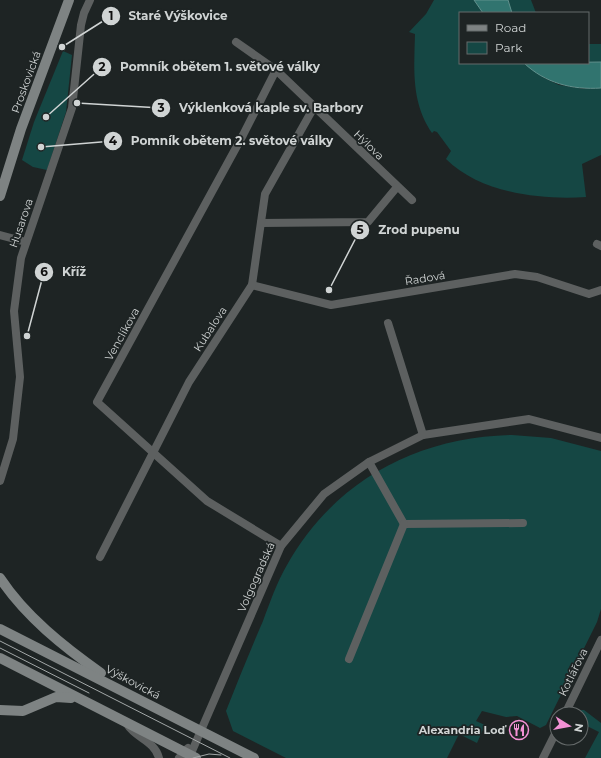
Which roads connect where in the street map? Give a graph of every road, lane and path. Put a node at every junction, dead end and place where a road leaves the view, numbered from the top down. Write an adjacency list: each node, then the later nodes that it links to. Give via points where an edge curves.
1 (69, 0): 7 (street, Proskovická, via 21,129)
2 (90, 0): 11 (street, Husarova, via 81,25 72,108)
3 (236, 42): 4 (street, Hýlova)
4 (276, 70): 5 (street, Hýlova); 17 (street, Venclíkova, via 97,402)
5 (314, 107): 6 (street, Hýlova); 9 (street, Kubalova, via 265,194)
6 (397, 187): 8 (street, Hýlova); 9 (street, via 368,222)
7 (0, 196)
8 (412, 200)
9 (261, 224): 12 (street, Kubalova)
10 (0, 235): 11 (street)
11 (26, 242): 19 (street, Husarova, via 21,258 14,311 20,377 13,439)
12 (252, 285): 13 (street, Řadová, via 331,305 515,274 537,277 589,294); 17 (street, Kubalova, via 189,382)
13 (601, 290)
14 (388, 323): 15 (street)
15 (423, 435): 16 (street, Volgogradská, via 529,419); 18 (street, Volgogradská)
16 (601, 438)
17 (152, 453): 22 (street, Venclíkova, via 207,501); 23 (street, Kubalova)
18 (369, 462): 21 (street); 22 (street, Volgogradská, via 324,494)
19 (0, 481)
20 (523, 523): 21 (street)
21 (404, 524): 28 (street)
22 (281, 546): 36 (street, Volgogradská)
23 (100, 557)
24 (0, 578): 30 (street, via 54,637)
25 (0, 629): 30 (street, Výškovická)
26 (601, 640): 33 (street, Kotlářova)
27 (0, 658): 29 (street)
28 (349, 660)
29 (28, 672): 31 (street); 32 (street, via 45,686 46,692)
30 (128, 693): 36 (street, Výškovická)
31 (79, 700): 32 (street, via 62,697); 35 (street)
32 (42, 702): 34 (street, via 23,711)
33 (569, 706)
34 (0, 710)
35 (127, 724): 38 (street); 39 (street, via 132,732 152,744)
36 (201, 732): 38 (street, Volgogradská); 40 (street, Výškovická)
37 (549, 746): 41 (street)
38 (187, 756)
39 (159, 758)
40 (254, 758)
41 (543, 758)

